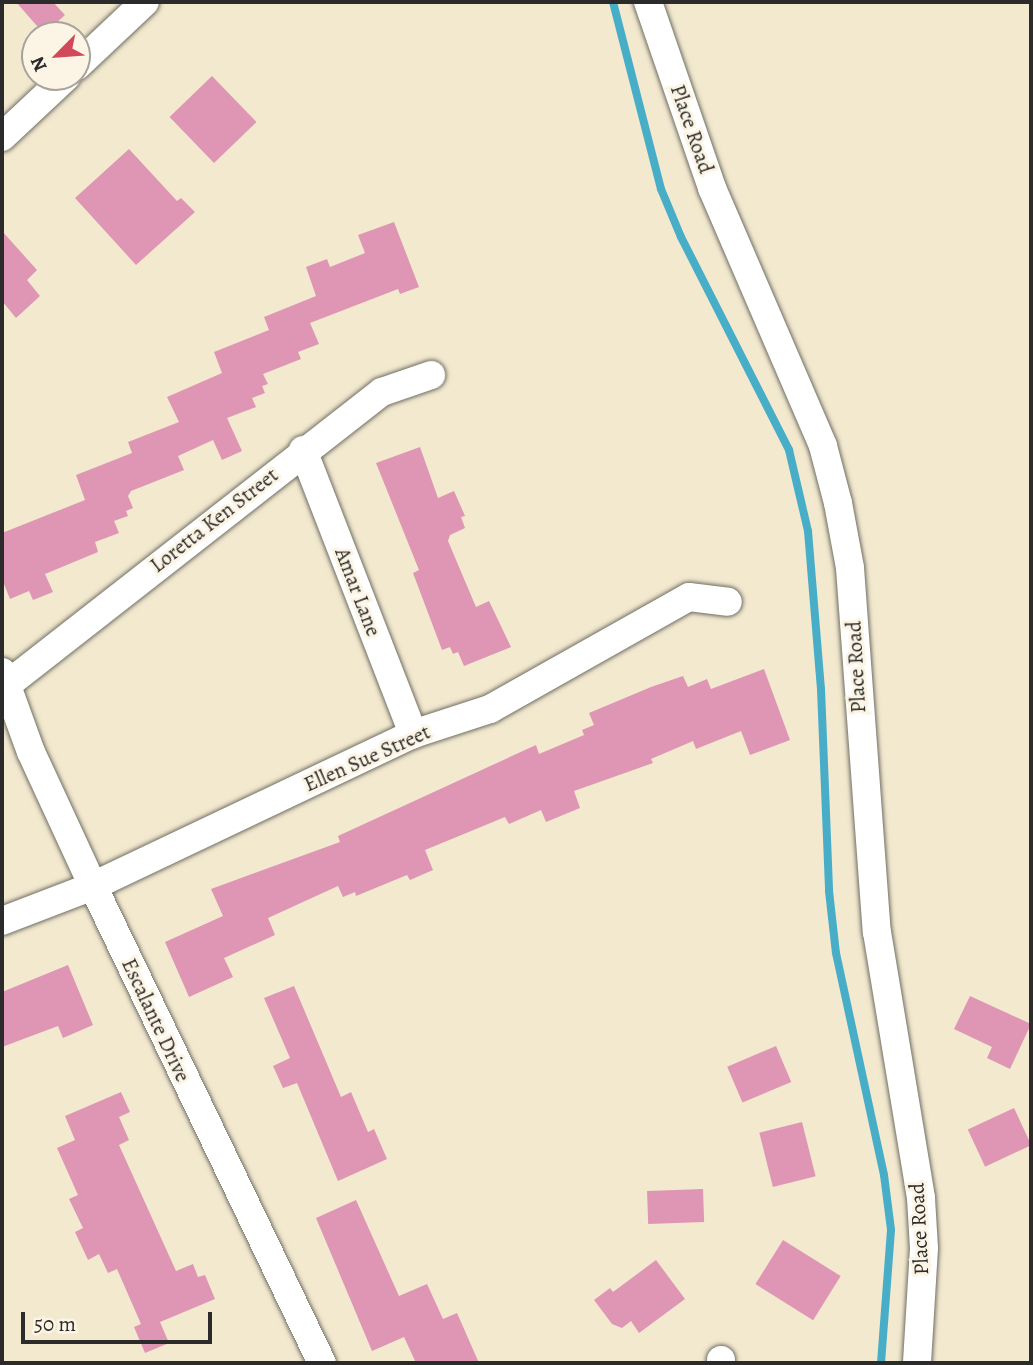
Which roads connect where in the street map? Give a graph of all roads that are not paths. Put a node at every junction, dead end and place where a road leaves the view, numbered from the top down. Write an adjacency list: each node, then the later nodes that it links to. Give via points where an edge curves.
1 (145, 2): 3 (street)
2 (648, 2): 14 (street, Place Road, via 712,188 823,446 838,503 850,568 877,932 920,1198 924,1248)
3 (91, 53)
4 (51, 91): 5 (street)
5 (2, 137)
6 (431, 375): 7 (street, Loretta Ken Street, via 382,392)
7 (303, 450): 9 (street, Loretta Ken Street); 10 (street, Amar Lane)
8 (728, 602): 10 (street, Ellen Sue Street, via 689,597 490,709)
9 (5, 678): 11 (street, Escalante Drive, via 31,752)
10 (413, 734): 11 (street, Ellen Sue Street)
11 (93, 886): 12 (street, Ellen Sue Street); 13 (street, Escalante Drive)
12 (2, 921)
13 (322, 1363)
14 (917, 1363)

